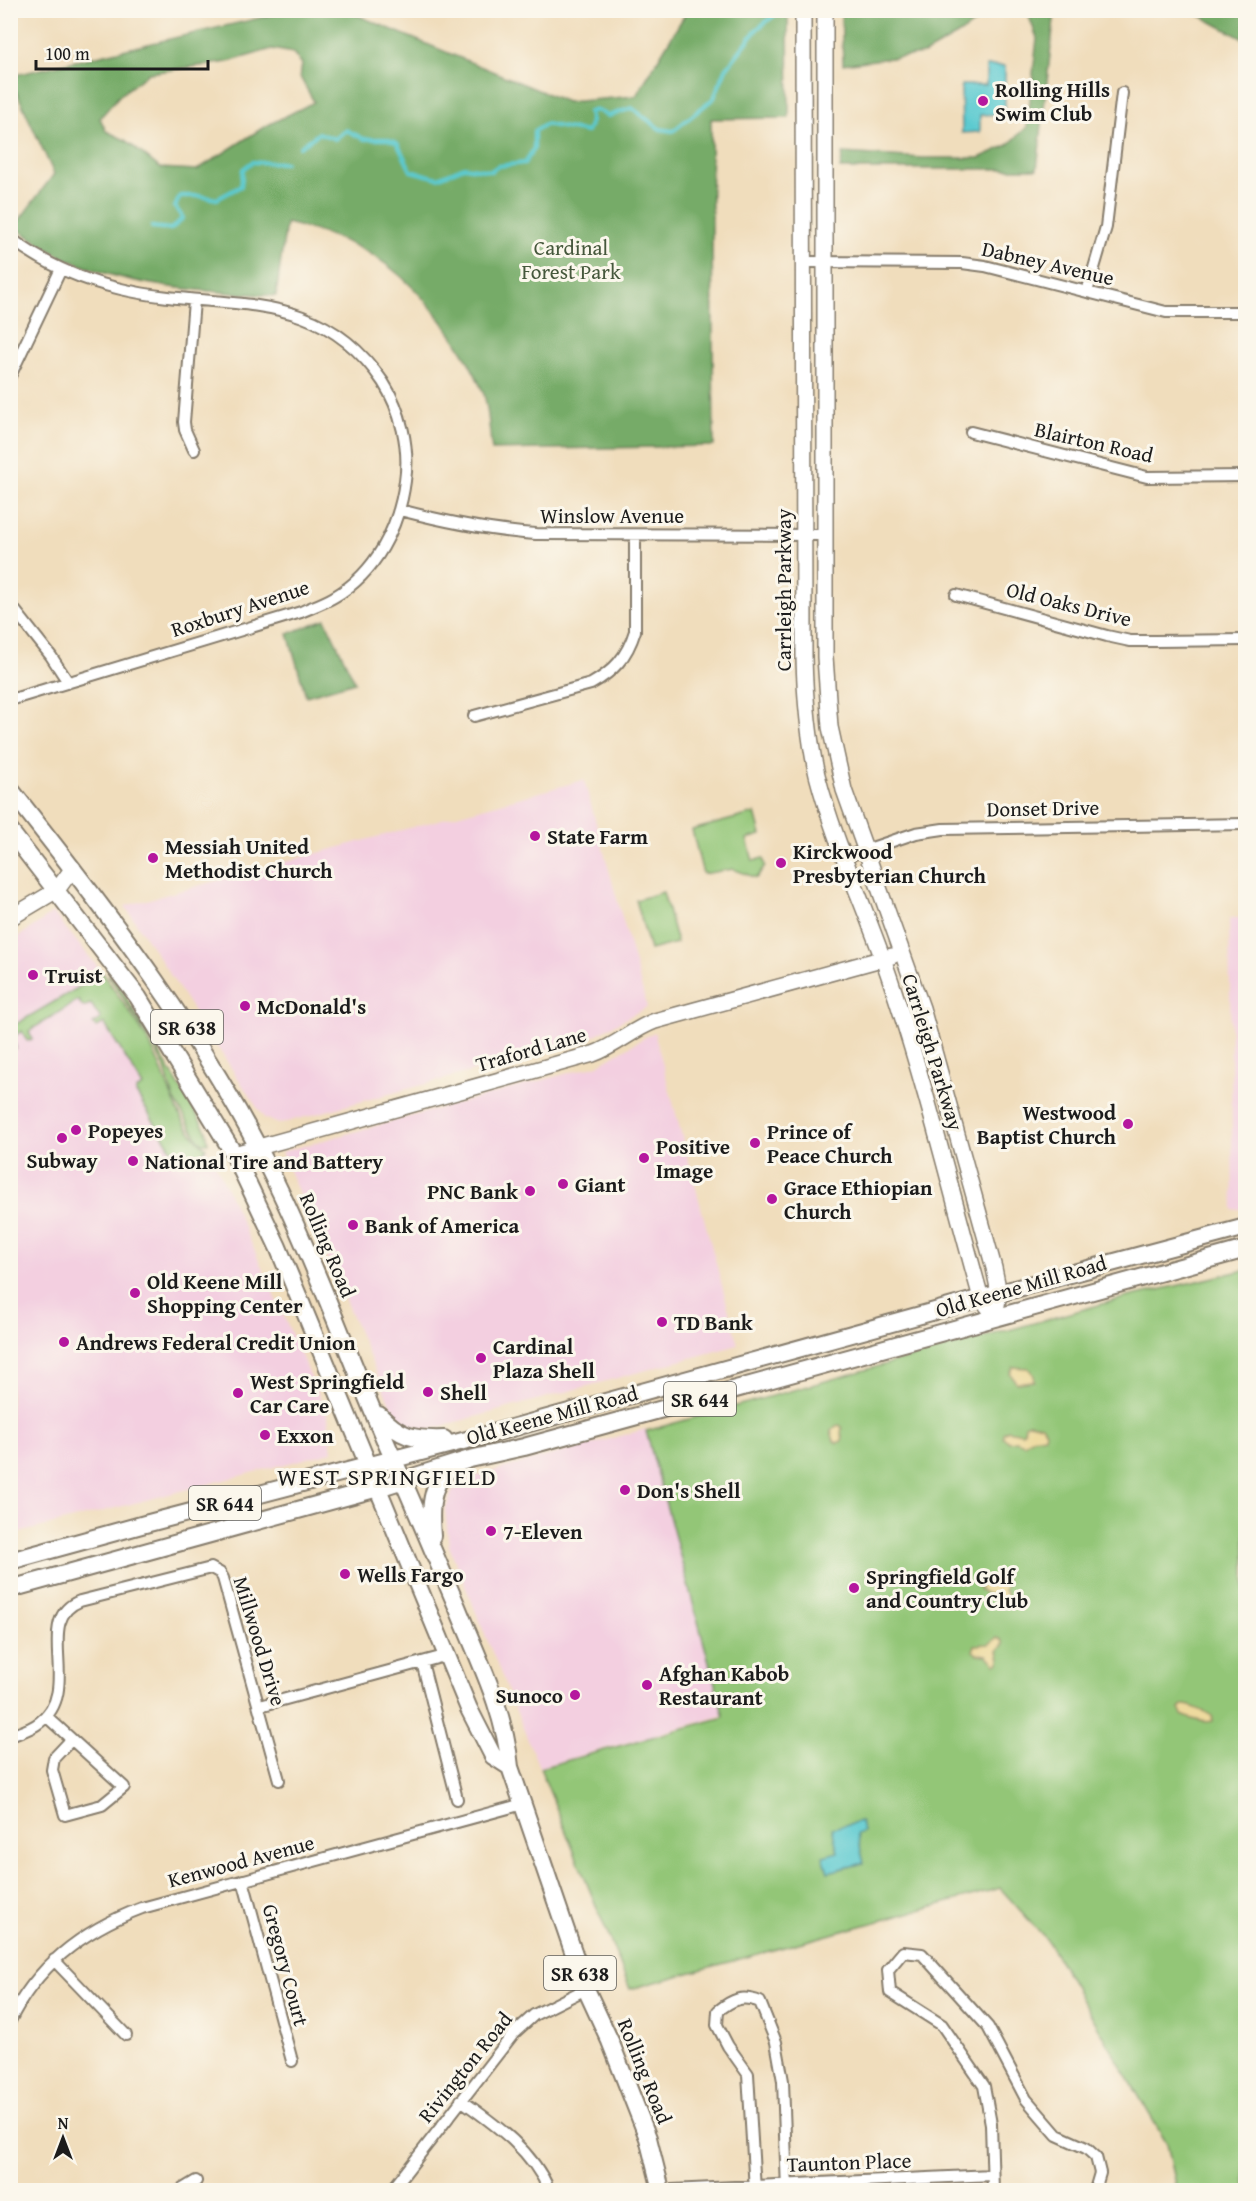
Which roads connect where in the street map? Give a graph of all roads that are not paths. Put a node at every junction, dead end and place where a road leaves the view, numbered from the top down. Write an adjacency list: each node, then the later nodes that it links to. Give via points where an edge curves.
1 (803, 10): 5 (street, Carrleigh Parkway)
2 (825, 10): 6 (street, Carrleigh Parkway)
3 (1122, 93): 8 (street, via 1106,227)
4 (10, 238): 7 (street, Roxbury Avenue)
5 (804, 262): 6 (street, Dabney Avenue); 17 (street, Carrleigh Parkway)
6 (826, 262): 8 (street, Dabney Avenue, via 962,263); 18 (street, Carrleigh Parkway)
7 (61, 269): 9 (street, Roxbury Avenue, via 121,290); 11 (street)
8 (1087, 292): 10 (street, Dabney Avenue, via 1166,312)
9 (195, 301): 13 (street, via 184,422); 15 (street, Roxbury Avenue, via 294,312 329,328 361,353 386,386 401,426 407,465)
10 (1245, 312)
11 (10, 376)
12 (971, 432): 14 (street, Blairton Road, via 1147,477)
13 (194, 450)
14 (1245, 476)
15 (400, 510): 16 (street, Winslow Avenue, via 496,531); 22 (street, Roxbury Avenue, via 378,555 335,596 301,612)
16 (635, 534): 17 (street, Winslow Avenue); 24 (street, via 635,631 617,665 591,684)
17 (804, 535): 18 (street, Winslow Avenue); 29 (street, Carrleigh Parkway, via 804,658 809,730 823,796)
18 (825, 535): 28 (street, Carrleigh Parkway, via 825,657 830,727 844,790)
19 (956, 595): 21 (street, Old Oaks Drive, via 1131,640)
20 (10, 604): 22 (street)
21 (1245, 640)
22 (68, 682): 23 (street, Roxbury Avenue)
23 (10, 700)
24 (474, 716)
25 (10, 789): 30 (main road, Rolling Road / SR 638)
26 (1245, 824): 28 (street, Donset Drive, via 943,830 916,833)
27 (10, 831): 31 (main road, Rolling Road / SR 638)
28 (866, 850): 29 (street, Donset Drive); 33 (street, Carrleigh Parkway)
29 (845, 857): 34 (street, Carrleigh Parkway)
30 (73, 868): 31 (street); 35 (main road, Rolling Road / SR 638, via 161,986)
31 (57, 890): 32 (street); 36 (main road, Rolling Road / SR 638, via 138,997)
32 (10, 918)
33 (903, 952): 34 (street, Traford Lane); 39 (street, Carrleigh Parkway, via 937,1056)
34 (883, 959): 35 (street, Traford Lane, via 656,1021 593,1054); 40 (street, Carrleigh Parkway, via 916,1062)
35 (257, 1146): 36 (street, Traford Lane); 42 (main road, Rolling Road / SR 638, via 301,1237)
36 (234, 1154): 46 (main road, Rolling Road / SR 638, via 278,1247)
37 (1245, 1227): 39 (main road, Old Keene Mill Road / SR 644)
38 (1245, 1249): 41 (main road, Old Keene Mill Road / SR 644)
39 (999, 1293): 40 (main road, Old Keene Mill Road / SR 644); 41 (street, Carrleigh Parkway)
40 (981, 1298): 41 (street, Carrleigh Parkway); 43 (main road, Old Keene Mill Road / SR 644)
41 (996, 1317): 45 (main road, Old Keene Mill Road / SR 644)
42 (372, 1408): 43 (main road, via 406,1436 426,1440); 44 (main road, Rolling Road / SR 638)
43 (472, 1439): 44 (main road, Old Keene Mill Road / SR 644)
44 (393, 1459): 46 (main road, Old Keene Mill Road / SR 644); 47 (main road, Rolling Road / SR 638)
45 (470, 1459): 47 (main road, Old Keene Mill Road / SR 644); 49 (main road, via 449,1469 439,1480 431,1508)
46 (369, 1466): 48 (main road, Rolling Road / SR 638); 50 (main road, Old Keene Mill Road / SR 644)
47 (404, 1480): 48 (main road, Old Keene Mill Road / SR 644); 49 (main road, Rolling Road / SR 638)
48 (378, 1488): 51 (main road, Old Keene Mill Road / SR 644); 52 (main road, Rolling Road / SR 638)
49 (434, 1552): 58 (main road, Rolling Road / SR 638, via 496,1699)
50 (10, 1562)
51 (10, 1589)
52 (448, 1655): 53 (street); 58 (main road, Rolling Road / SR 638, via 469,1709 494,1756)
53 (422, 1662): 54 (street); 60 (street)
54 (260, 1706): 55 (street, Millwood Drive, via 223,1578 216,1570 205,1568 80,1602 67,1609 57,1626 59,1692); 59 (street, Millwood Drive)
55 (46, 1716): 56 (street, via 27,1730); 57 (street)
56 (10, 1736)
57 (70, 1740): 57 (street, via 124,1787 102,1805 65,1815 52,1770 54,1758)
58 (510, 1767): 61 (main road, Rolling Road / SR 638)
59 (279, 1780)
60 (457, 1798)
61 (523, 1804): 62 (street, Kenwood Avenue); 64 (main road, Rolling Road / SR 638)
62 (243, 1880): 63 (street, Kenwood Avenue, via 119,1917 80,1939); 67 (street, Gregory Court)
63 (54, 1960): 65 (street, Kenwood Avenue); 66 (street)
64 (586, 1989): 68 (street, Rivington Road, via 523,2024); 76 (main road, Rolling Road / SR 638, via 648,2138)
65 (10, 2020)
66 (126, 2035)
67 (292, 2061)
68 (461, 2100): 74 (street, Rivington Road); 75 (street, via 528,2155)
69 (992, 2175): 71 (street, Taunton Place); 78 (street); 79 (street, via 991,2124 984,2086 942,2025 890,1992 888,1970 903,1952 922,1954 988,2027 1026,2099 1058,2135 1096,2157 1100,2173)
70 (196, 2181): 73 (street)
71 (787, 2187): 72 (street, Taunton Place); 72 (street, via 783,2081 776,2042 760,2002 748,1997 732,1999 718,2011 717,2025 748,2074)
72 (755, 2188): 77 (street, Taunton Place)
73 (181, 2190)
74 (392, 2190)
75 (549, 2190)
76 (661, 2190)
77 (671, 2190)
78 (993, 2190)
79 (1095, 2190)

